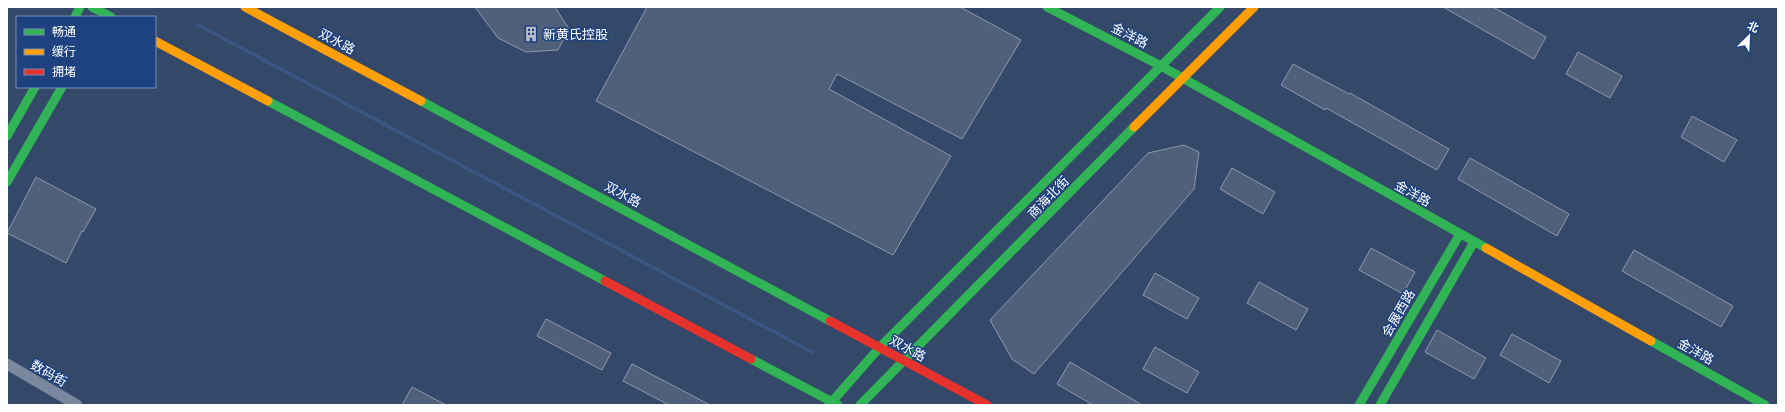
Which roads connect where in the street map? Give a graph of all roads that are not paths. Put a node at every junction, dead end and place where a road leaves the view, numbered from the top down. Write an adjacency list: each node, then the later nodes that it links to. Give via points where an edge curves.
1 (80, 7): 8 (main road)
2 (92, 7): 7 (main road)
3 (245, 7): 18 (main road, 双水路)
4 (1047, 7): 10 (main road, 金洋路)
5 (1220, 7): 10 (main road, 商海北街)
6 (1254, 7): 11 (main road, 商海北街)
7 (106, 14)
8 (76, 16)
9 (156, 42): 21 (main road)
10 (1162, 66): 11 (main road, 金洋路); 18 (main road, 商海北街)
11 (1182, 78): 16 (main road, 金洋路); 19 (main road, 商海北街)
12 (34, 88): 14 (main road)
13 (61, 88): 15 (main road)
14 (7, 136)
15 (7, 182)
16 (1460, 234): 17 (main road, 金洋路); 25 (main road, 会展西路)
17 (1474, 242): 26 (main road); 27 (main road, 金洋路)
18 (880, 347): 19 (main road, 双水路); 21 (main road, 商海北街)
19 (905, 361): 23 (main road, 商海北街); 24 (main road, 双水路)
20 (7, 364): 22 (street, 数码街)
21 (832, 404)
22 (77, 405)
23 (860, 405)
24 (987, 405)
25 (1359, 405)
26 (1380, 405)
27 (1765, 405)

